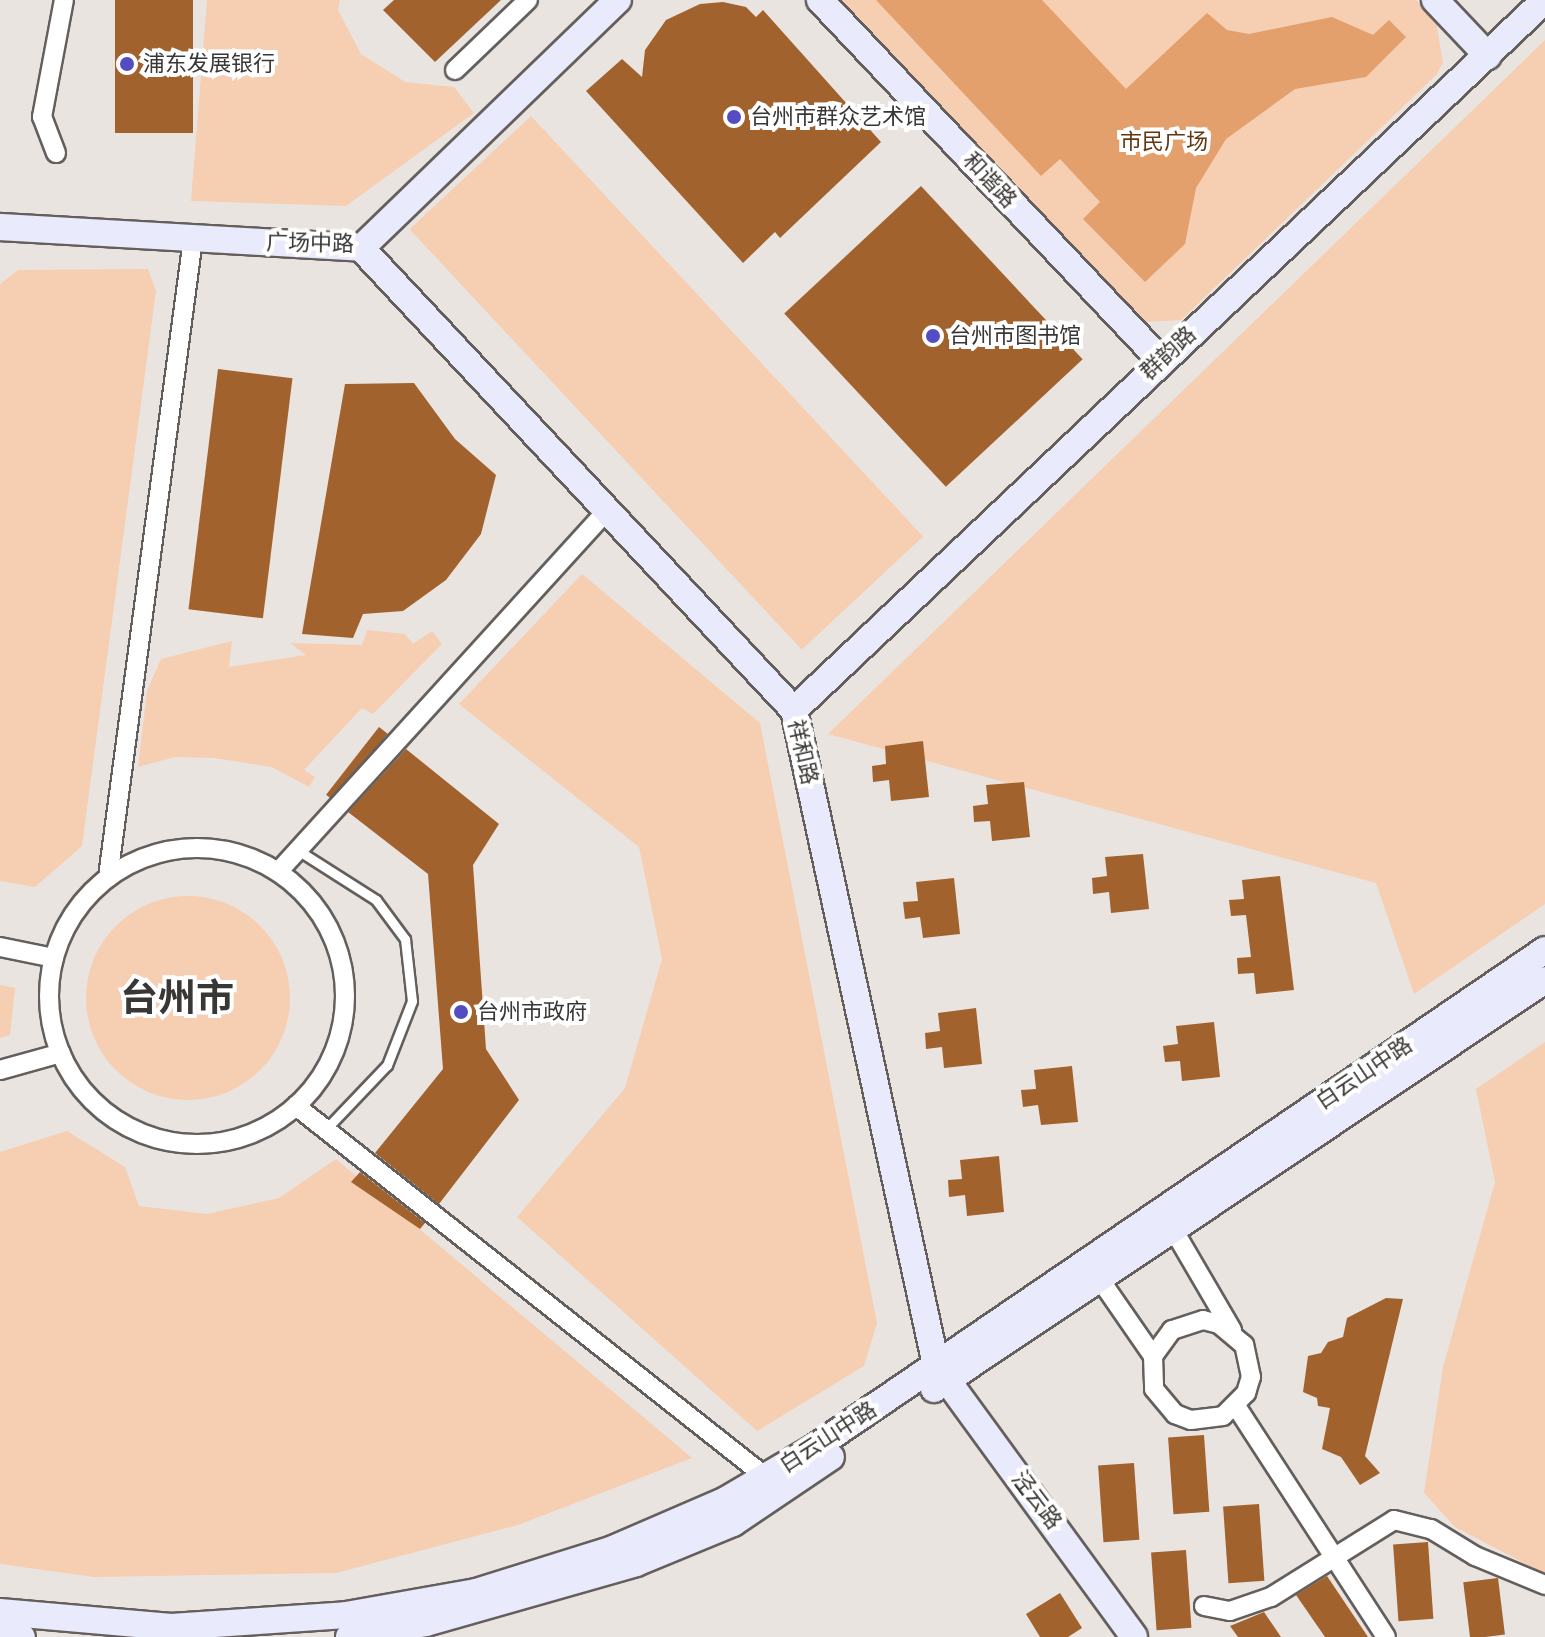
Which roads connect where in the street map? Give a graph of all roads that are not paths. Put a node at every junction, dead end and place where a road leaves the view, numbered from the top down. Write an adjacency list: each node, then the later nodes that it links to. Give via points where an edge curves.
1 (64, 0): 9 (street, via 42,117)
2 (528, 0): 8 (street)
3 (618, 0): 12 (street, 广场中路)
4 (820, 0): 13 (street, 和谐路)
5 (1435, 0): 7 (street)
6 (1545, 0): 7 (street, 群韵路)
7 (1488, 56): 13 (street, 群韵路)
8 (455, 70)
9 (56, 153)
10 (0, 227): 11 (street, 广场中路)
11 (193, 239): 12 (street, 广场中路); 18 (street)
12 (361, 248): 14 (street, 祥和路)
13 (1160, 360): 15 (street, 群韵路)
14 (607, 511): 15 (street, 祥和路); 16 (street)
15 (794, 710): 31 (street, 祥和路)
16 (296, 849): 17 (street); 26 (lane, via 376,900 405,939 412,1001 387,1065)
17 (278, 872): 18 (street, via 230,852 179,849 130,864); 25 (street, via 299,888 331,932 345,984 334,1051 315,1087)
18 (108, 877): 21 (street, via 75,913)
19 (0, 947): 21 (street)
20 (1545, 950): 31 (street, 白云山中路)
21 (54, 958): 23 (street, via 50,1006)
22 (1545, 980): 27 (street, 白云山中路)
23 (61, 1053): 24 (street); 25 (street, via 92,1100 138,1132 165,1141 193,1145 235,1139 274,1124)
24 (0, 1070)
25 (296, 1106): 26 (street)
26 (325, 1130): 33 (street)
27 (1173, 1229): 28 (street, 白云山中路); 29 (street)
28 (1099, 1278): 30 (street); 31 (street, 白云山中路)
29 (1233, 1332): 30 (street, via 1203,1320 1187,1323 1160,1341); 32 (street, via 1247,1353 1251,1377)
30 (1153, 1356): 32 (street, via 1154,1389 1175,1414 1207,1420)
31 (941, 1373): 33 (street, 白云山中路); 38 (street, 白云山中路, via 733,1523 636,1563); 42 (street, 泾云路)
32 (1236, 1406): 34 (street)
33 (766, 1477): 38 (street, 白云山中路, via 613,1549 476,1592)
34 (1335, 1552): 35 (street, via 1394,1520 1431,1529 1475,1556); 36 (street, via 1271,1597 1230,1611); 43 (street)
35 (1545, 1585)
36 (1204, 1606)
37 (0, 1612): 38 (street, 白云山中路, via 171,1627)
38 (426, 1621): 41 (street, 白云山中路)
39 (0, 1634): 40 (street)
40 (22, 1637)
41 (349, 1637)
42 (1134, 1637)
43 (1386, 1637)

